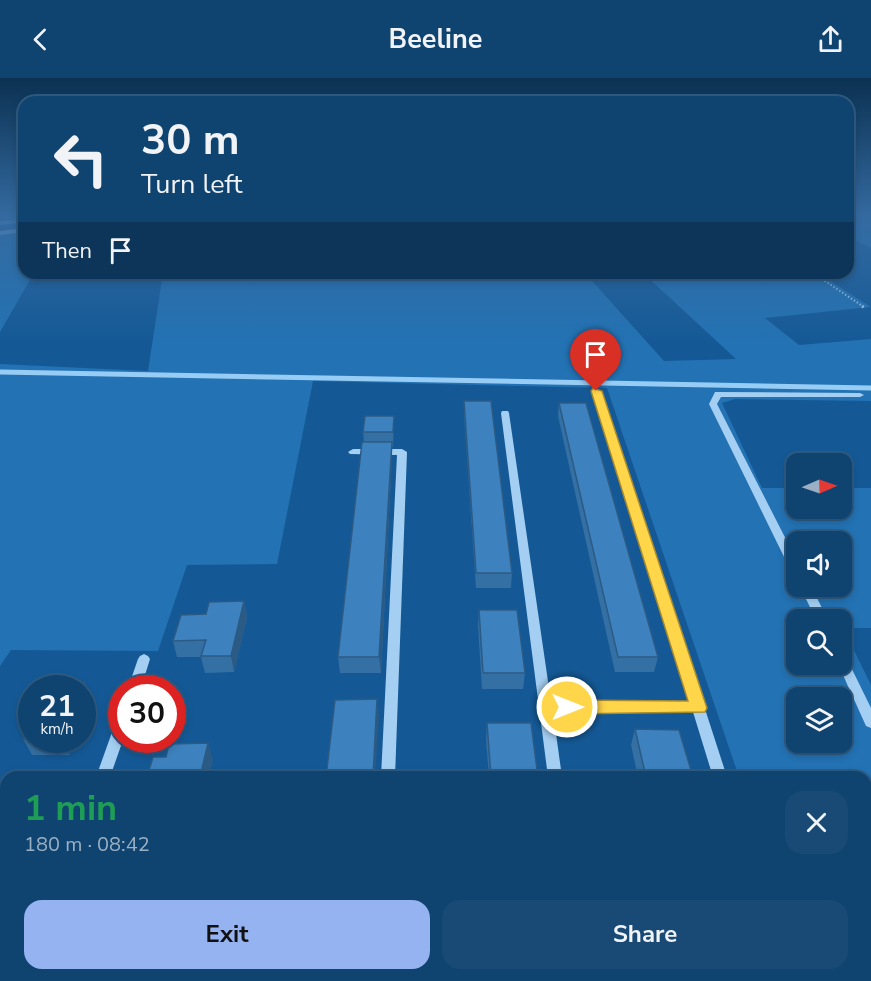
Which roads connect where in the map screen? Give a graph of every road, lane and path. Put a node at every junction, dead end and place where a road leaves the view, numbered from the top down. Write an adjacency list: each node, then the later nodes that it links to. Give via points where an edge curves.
1 (822, 279): 2 (path)
2 (866, 309)
3 (596, 391): 12 (street)
4 (860, 395): 7 (street, via 718,394 713,404)
5 (505, 413): 11 (street)
6 (353, 452): 16 (street, via 402,452)
7 (786, 549)
8 (144, 659): 9 (street)
9 (138, 675)
10 (849, 675): 13 (street)
11 (545, 707): 12 (street); 17 (street)
12 (699, 708): 18 (street)
13 (871, 722)
14 (112, 753): 15 (street)
15 (105, 771)
16 (388, 771)
17 (554, 771)
18 (718, 771)

